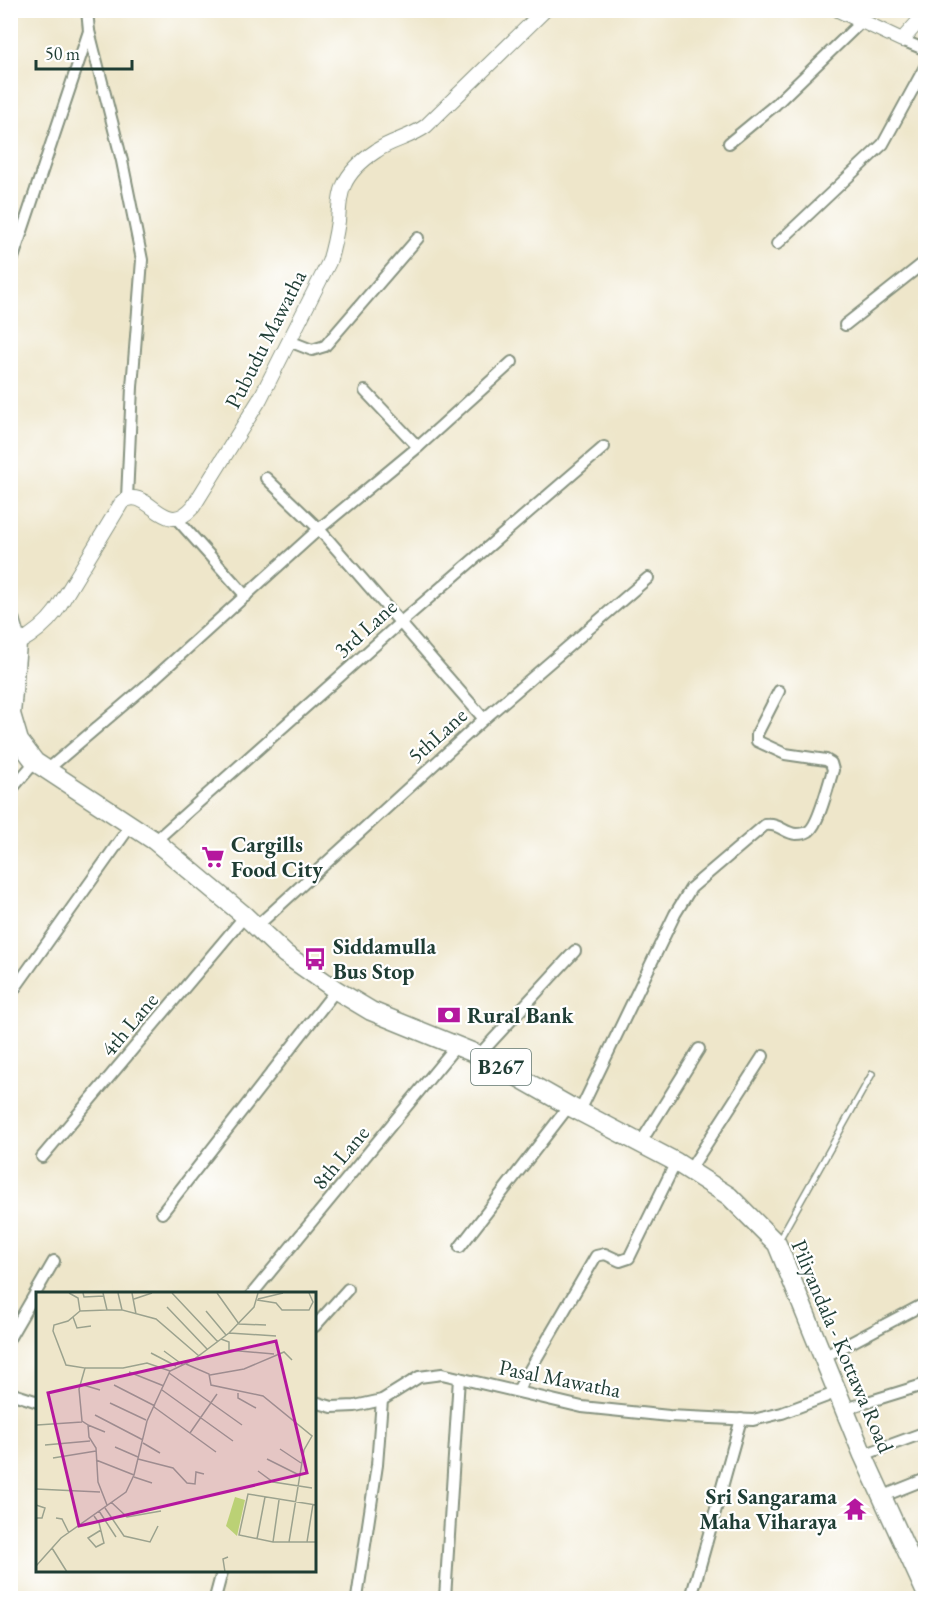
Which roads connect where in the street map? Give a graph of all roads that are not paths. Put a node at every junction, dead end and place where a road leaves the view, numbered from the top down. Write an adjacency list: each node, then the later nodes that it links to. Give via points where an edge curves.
1 (87, 10): 6 (street)
2 (545, 10): 16 (street, Pubudu Mawatha, via 426,126 375,151 352,172 344,184 328,262)
3 (838, 10): 5 (street)
4 (926, 13): 7 (street)
5 (861, 22): 7 (street); 10 (street, via 775,105)
6 (89, 31): 14 (street); 22 (street, via 142,260)
7 (903, 40): 8 (street)
8 (926, 50)
9 (926, 65): 12 (street, via 883,144)
10 (729, 143)
11 (418, 238): 16 (street, via 325,346 312,350)
12 (777, 244)
13 (926, 261): 15 (street)
14 (10, 267)
15 (845, 325)
16 (289, 341): 23 (street, Pubudu Mawatha, via 260,399 198,500 187,514)
17 (512, 362): 19 (street)
18 (365, 391): 19 (street)
19 (418, 447): 24 (street)
20 (604, 447): 28 (street, 3rd Lane)
21 (266, 478): 24 (street)
22 (127, 498): 23 (street, via 141,499 159,513); 29 (street, via 56,612 35,634)
23 (176, 518): 26 (street)
24 (319, 529): 26 (street); 28 (street)
25 (648, 578): 33 (street, 5thLane)
26 (246, 597): 34 (street, via 148,684)
27 (10, 620): 29 (main road, Piliyandala - Kottawa Road / B267)
28 (401, 622): 33 (street); 37 (street, 3rd Lane)
29 (17, 644): 30 (main road, Piliyandala - Kottawa Road / B267)
30 (13, 668): 32 (main road, Piliyandala - Kottawa Road / B267)
31 (779, 691): 47 (street, via 757,741 785,754 826,760 833,770 812,829 794,834 773,824 765,825 691,888)
32 (11, 714): 34 (main road, Piliyandala - Kottawa Road / B267, via 19,741)
33 (484, 719): 38 (street, 5thLane)
34 (41, 766): 35 (street); 36 (main road, Piliyandala - Kottawa Road / B267)
35 (10, 791)
36 (131, 825): 37 (main road, Piliyandala - Kottawa Road / B267); 41 (street)
37 (155, 841): 38 (main road, Piliyandala - Kottawa Road / B267)
38 (251, 921): 40 (main road, Piliyandala - Kottawa Road / B267, via 285,954); 49 (street, 4th Lane)
39 (574, 951): 44 (street)
40 (336, 990): 42 (main road, Piliyandala - Kottawa Road / B267, via 372,1011); 51 (street)
41 (10, 995)
42 (457, 1045): 44 (main road, Piliyandala - Kottawa Road / B267); 58 (street, 8th Lane)
43 (699, 1049): 48 (street)
44 (479, 1055): 47 (main road, Piliyandala - Kottawa Road / B267)
45 (763, 1056): 50 (street)
46 (872, 1074): 52 (lane)
47 (575, 1108): 48 (main road, Piliyandala - Kottawa Road / B267); 53 (street)
48 (641, 1142): 50 (main road, Piliyandala - Kottawa Road / B267)
49 (42, 1157)
50 (682, 1166): 52 (main road, Piliyandala - Kottawa Road / B267, via 729,1196); 65 (street, via 629,1258 620,1261 605,1254 596,1256)
51 (162, 1214)
52 (777, 1244): 62 (main road, Piliyandala - Kottawa Road / B267)
53 (460, 1247)
54 (54, 1261): 56 (street)
55 (348, 1289): 60 (street)
56 (36, 1292)
57 (36, 1292): 61 (street)
58 (254, 1292)
59 (926, 1303): 62 (street)
60 (316, 1325)
61 (10, 1337)
62 (822, 1358): 66 (main road, Piliyandala - Kottawa Road / B267)
63 (459, 1378): 65 (street, Pasal Mawatha); 68 (street, Pasal Mawatha, via 442,1374 419,1377); 81 (street)
64 (926, 1384): 71 (street)
65 (518, 1390): 72 (street, Pasal Mawatha, via 582,1407)
66 (838, 1392): 71 (main road, Piliyandala - Kottawa Road / B267); 72 (street, Pasal Mawatha, via 782,1413)
67 (10, 1393): 69 (street)
68 (382, 1400): 70 (street, Pasal Mawatha, via 332,1407); 80 (street, via 377,1466)
69 (36, 1402)
70 (316, 1402)
71 (845, 1409): 74 (main road, Piliyandala - Kottawa Road / B267)
72 (741, 1419): 82 (street)
73 (926, 1432): 74 (street)
74 (862, 1455): 76 (main road, Piliyandala - Kottawa Road / B267)
75 (926, 1479): 76 (street)
76 (881, 1497): 78 (main road, Piliyandala - Kottawa Road / B267)
77 (222, 1573): 79 (street)
78 (926, 1593)
79 (215, 1599)
80 (357, 1599)
81 (445, 1599)
82 (691, 1599)

